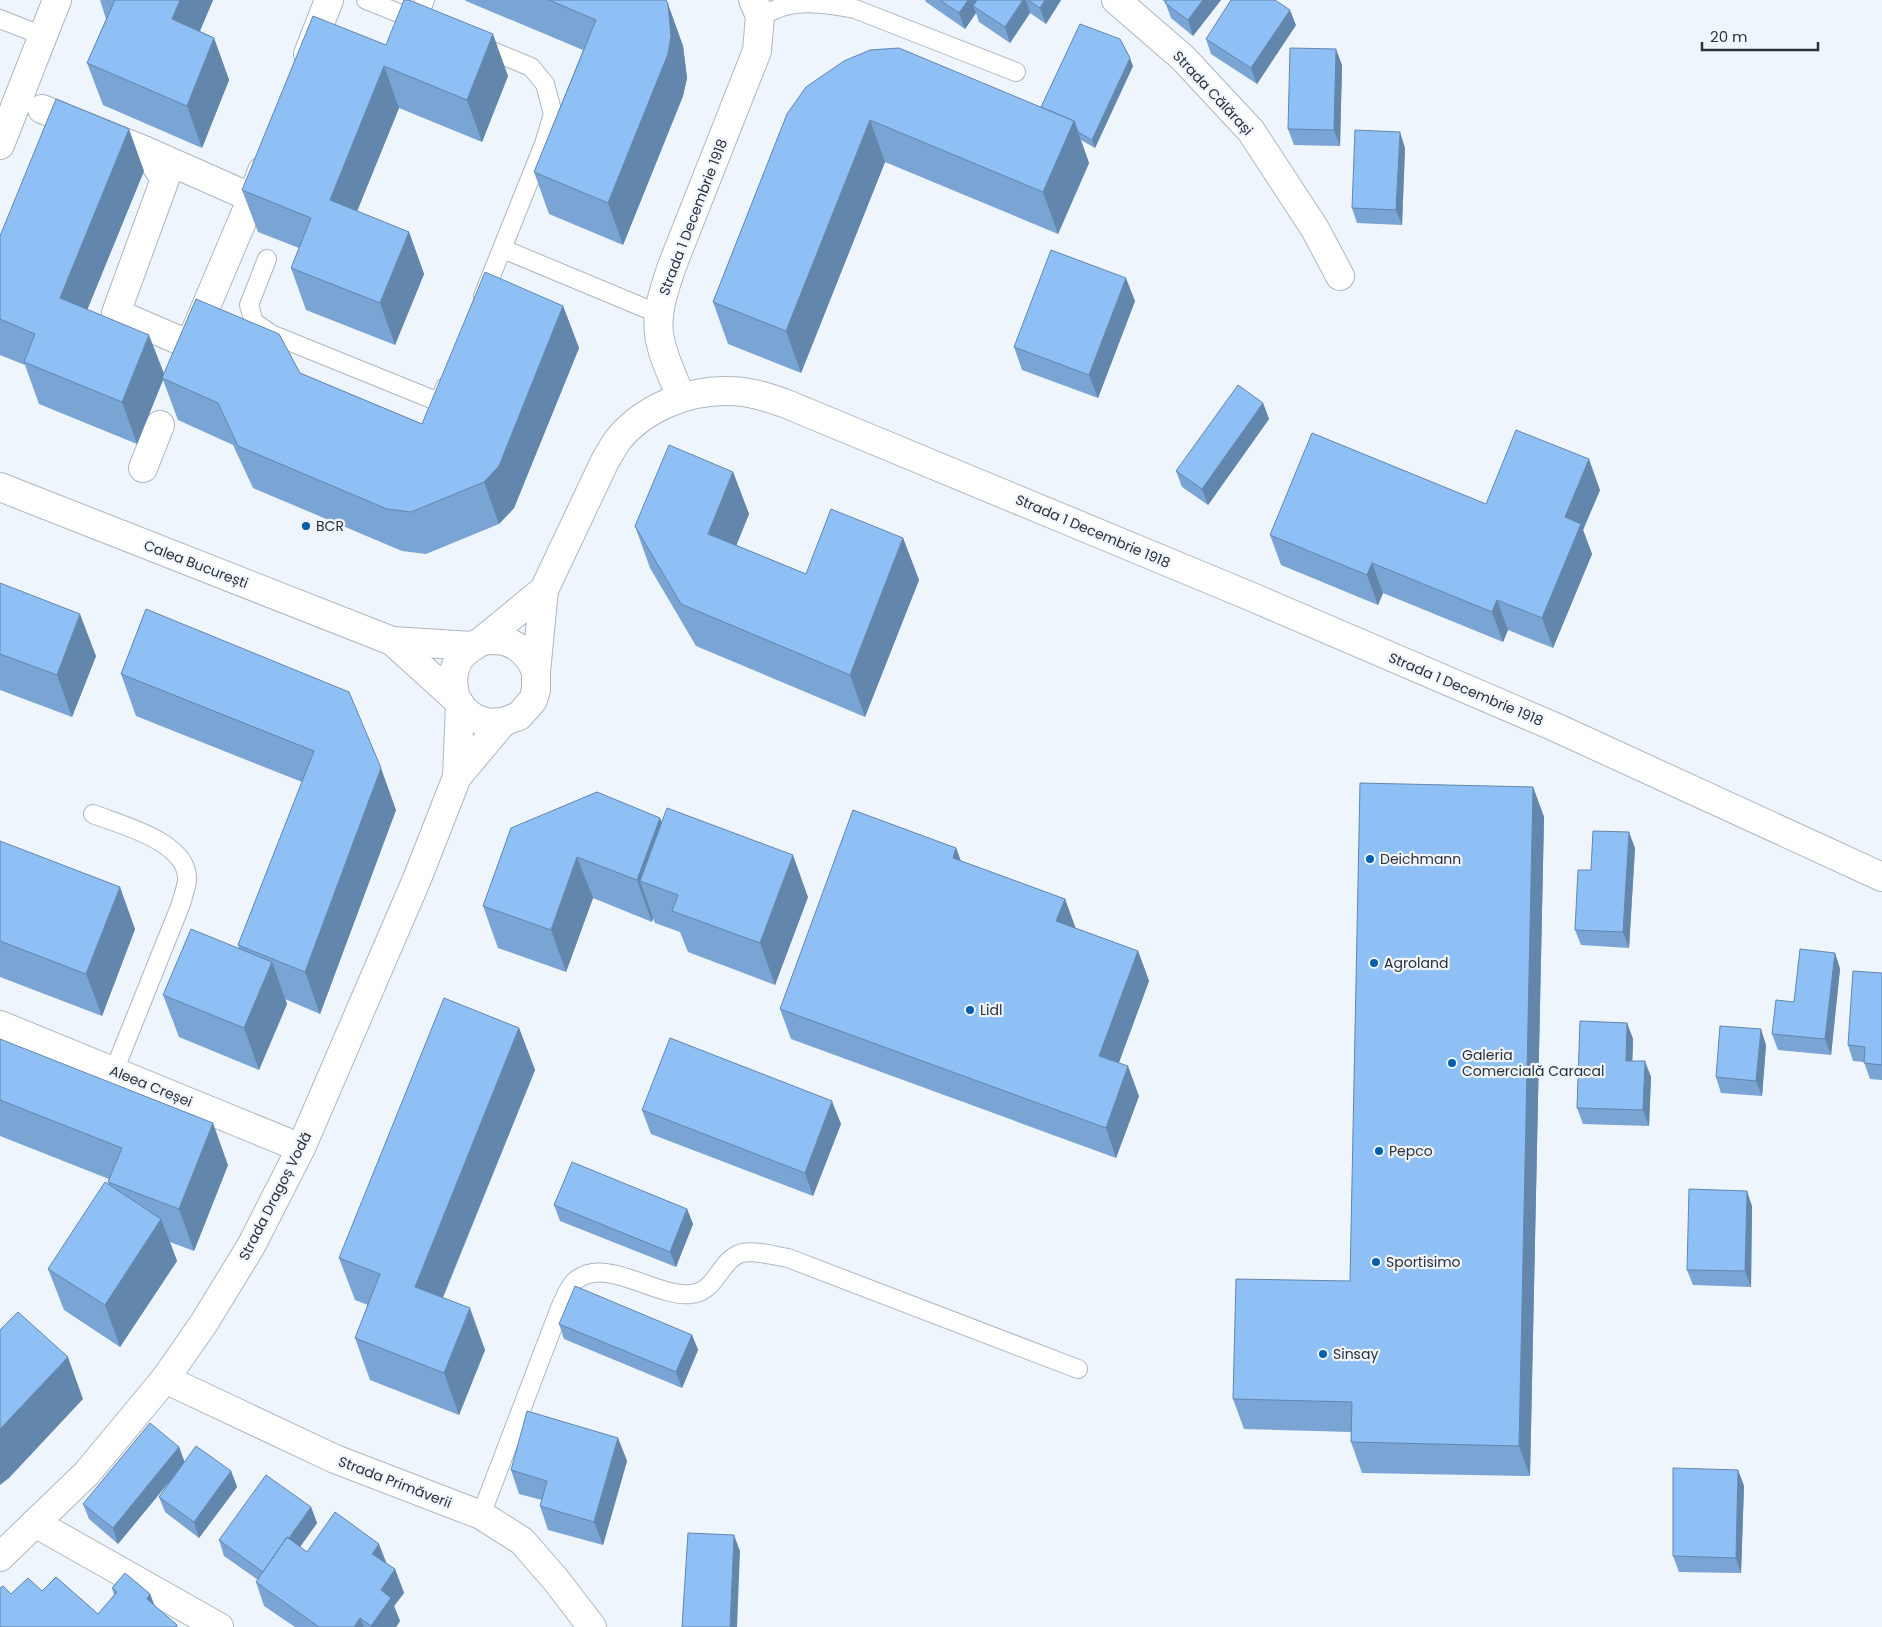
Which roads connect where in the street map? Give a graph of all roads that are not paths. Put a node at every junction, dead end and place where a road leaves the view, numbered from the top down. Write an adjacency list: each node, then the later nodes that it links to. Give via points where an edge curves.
1 (57, 0): 10 (street)
2 (329, 0): 13 (street)
3 (366, 0): 8 (lane)
4 (425, 0): 8 (lane)
5 (1116, 0): 21 (street, Strada Călărași, via 1183,58 1251,131 1315,229)
6 (756, 8): 12 (lane, via 831,4); 23 (street, Strada 1 Decembrie 1918, via 758,51 672,266)
7 (0, 19): 10 (lane)
8 (417, 20): 9 (lane)
9 (434, 27)
10 (43, 36): 15 (street)
11 (461, 38): 19 (lane, via 532,67 545,84 553,114)
12 (1016, 72)
13 (298, 81)
14 (42, 109): 16 (street)
15 (0, 145)
16 (146, 151): 18 (street); 18 (street, via 165,179 116,314 187,352)
17 (270, 153): 18 (street)
18 (252, 198)
19 (503, 248): 22 (lane); 23 (lane)
20 (268, 260): 24 (lane, via 249,305 254,322 271,334 439,402)
21 (1340, 276)
22 (477, 311)
23 (659, 314): 25 (street, Strada 1 Decembrie 1918, via 659,334)
24 (450, 374)
25 (681, 397): 29 (street, via 635,423 618,441 601,469); 37 (street, Strada 1 Decembrie 1918, via 731,391 760,395 789,405 1252,597 1528,716)
26 (160, 425): 27 (street)
27 (143, 468)
28 (0, 487): 30 (street, Calea București)
29 (544, 590): 31 (street); 32 (street)
30 (392, 641): 31 (street); 33 (street)
31 (476, 644): 32 (street, via 489,639 515,644 533,662); 33 (street, via 466,650 453,674)
32 (536, 672): 34 (street, via 533,700 519,716)
33 (458, 702): 34 (street, via 474,718 488,723); 35 (street)
34 (503, 722): 35 (street)
35 (457, 777): 40 (street, Strada Dragoș Vodă)
36 (93, 814): 39 (lane, via 160,840 181,859 187,880 181,904)
37 (1882, 877)
38 (0, 1025): 39 (street, Aleea Creșei)
39 (114, 1071): 40 (street, Aleea Creșei)
40 (301, 1148): 42 (street, Strada Dragoș Vodă, via 251,1246)
41 (1078, 1369): 43 (lane, via 788,1258 761,1253 739,1254 721,1269 713,1284 693,1294 674,1294 617,1274 588,1273 574,1282 560,1308)
42 (165, 1379): 43 (street, Strada Primăverii, via 335,1459); 44 (street, Strada Dragoș Vodă, via 87,1472)
43 (481, 1515): 47 (street, Strada Primăverii, via 522,1541)
44 (35, 1523): 45 (street, Strada Dragoș Vodă); 46 (street)
45 (0, 1557)
46 (219, 1627)
47 (592, 1627)

